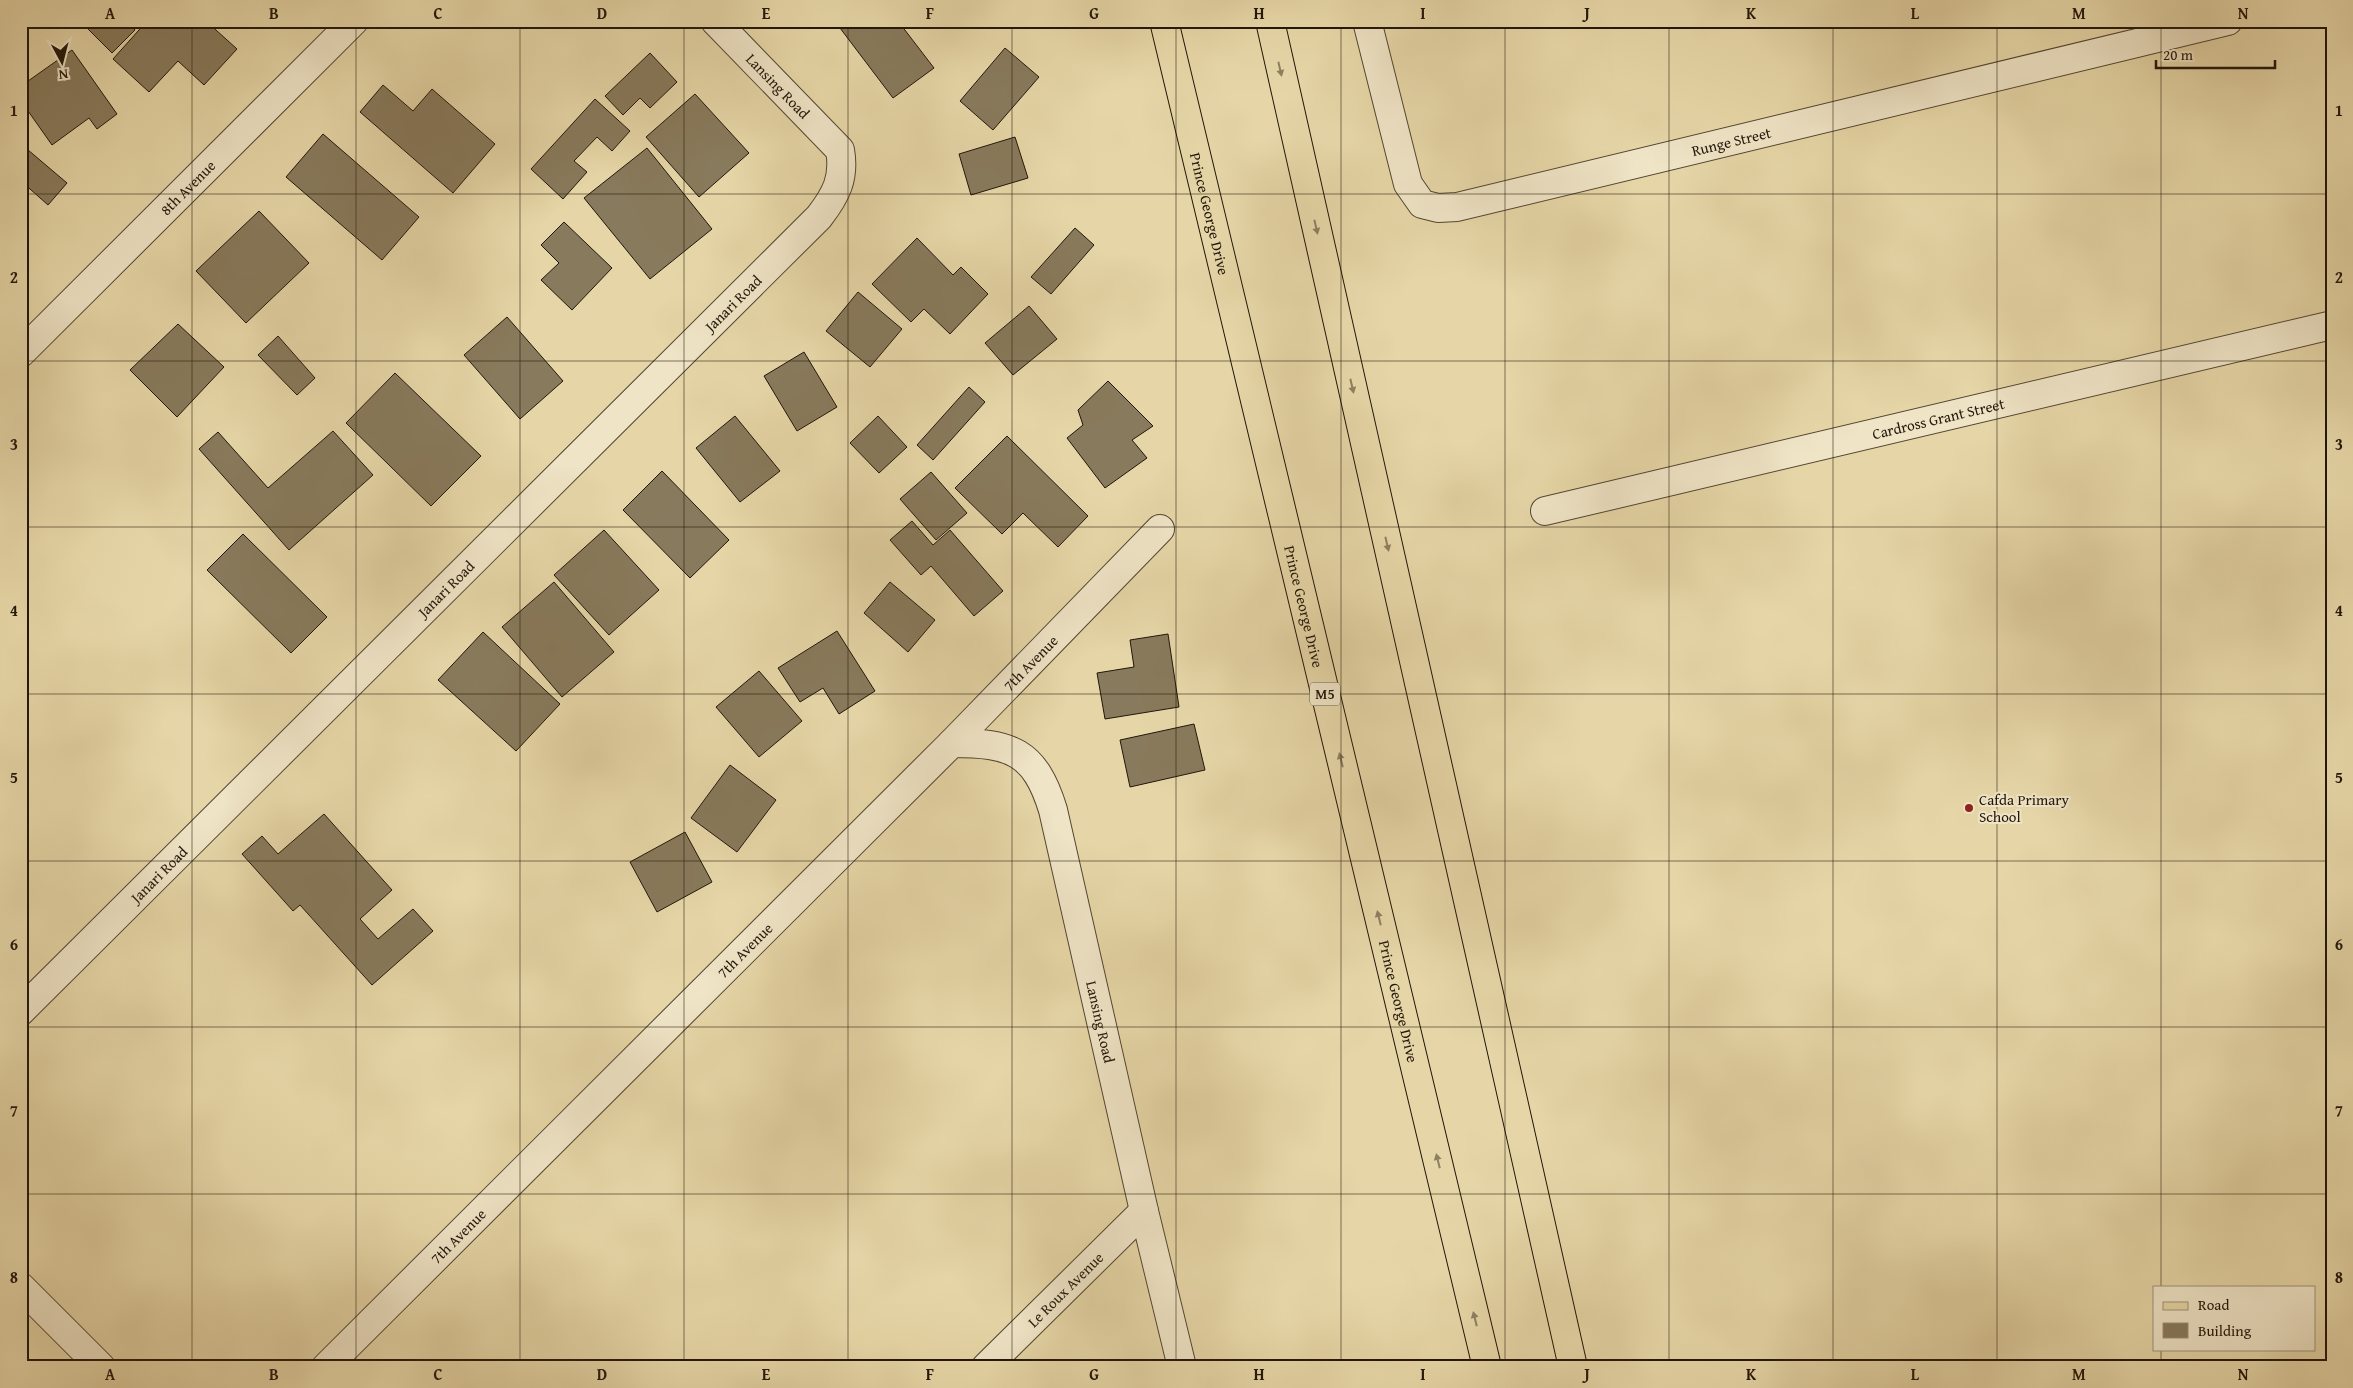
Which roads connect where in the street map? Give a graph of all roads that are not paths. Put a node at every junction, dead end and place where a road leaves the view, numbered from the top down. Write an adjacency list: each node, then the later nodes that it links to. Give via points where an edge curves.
1 (354, 21): 9 (street, 8th Avenue)
2 (715, 21): 7 (street, Lansing Road)
3 (1164, 21): 20 (main road, Prince George Drive / M5, one-way to 3)
4 (1270, 21): 21 (main road, one-way to 21)
5 (1367, 21): 6 (street, Runge Street, via 1408,184 1422,204 1438,208 1467,204)
6 (2228, 21)
7 (840, 150): 13 (street, Janari Road, via 843,167 838,184 832,200 819,217)
8 (2332, 325): 10 (street, Cardross Grant Street)
9 (21, 352)
10 (1545, 511)
11 (1160, 530): 12 (street, 7th Avenue)
12 (952, 743): 14 (street, Lansing Road, via 984,743 1011,750 1032,765 1045,784); 17 (street, 7th Avenue)
13 (21, 1011)
14 (1144, 1211): 18 (street, Le Roux Avenue); 19 (street, Lansing Road)
15 (21, 1287): 16 (street)
16 (101, 1367)
17 (326, 1367)
18 (986, 1367)
19 (1182, 1367)
20 (1487, 1367)
21 (1573, 1367)

